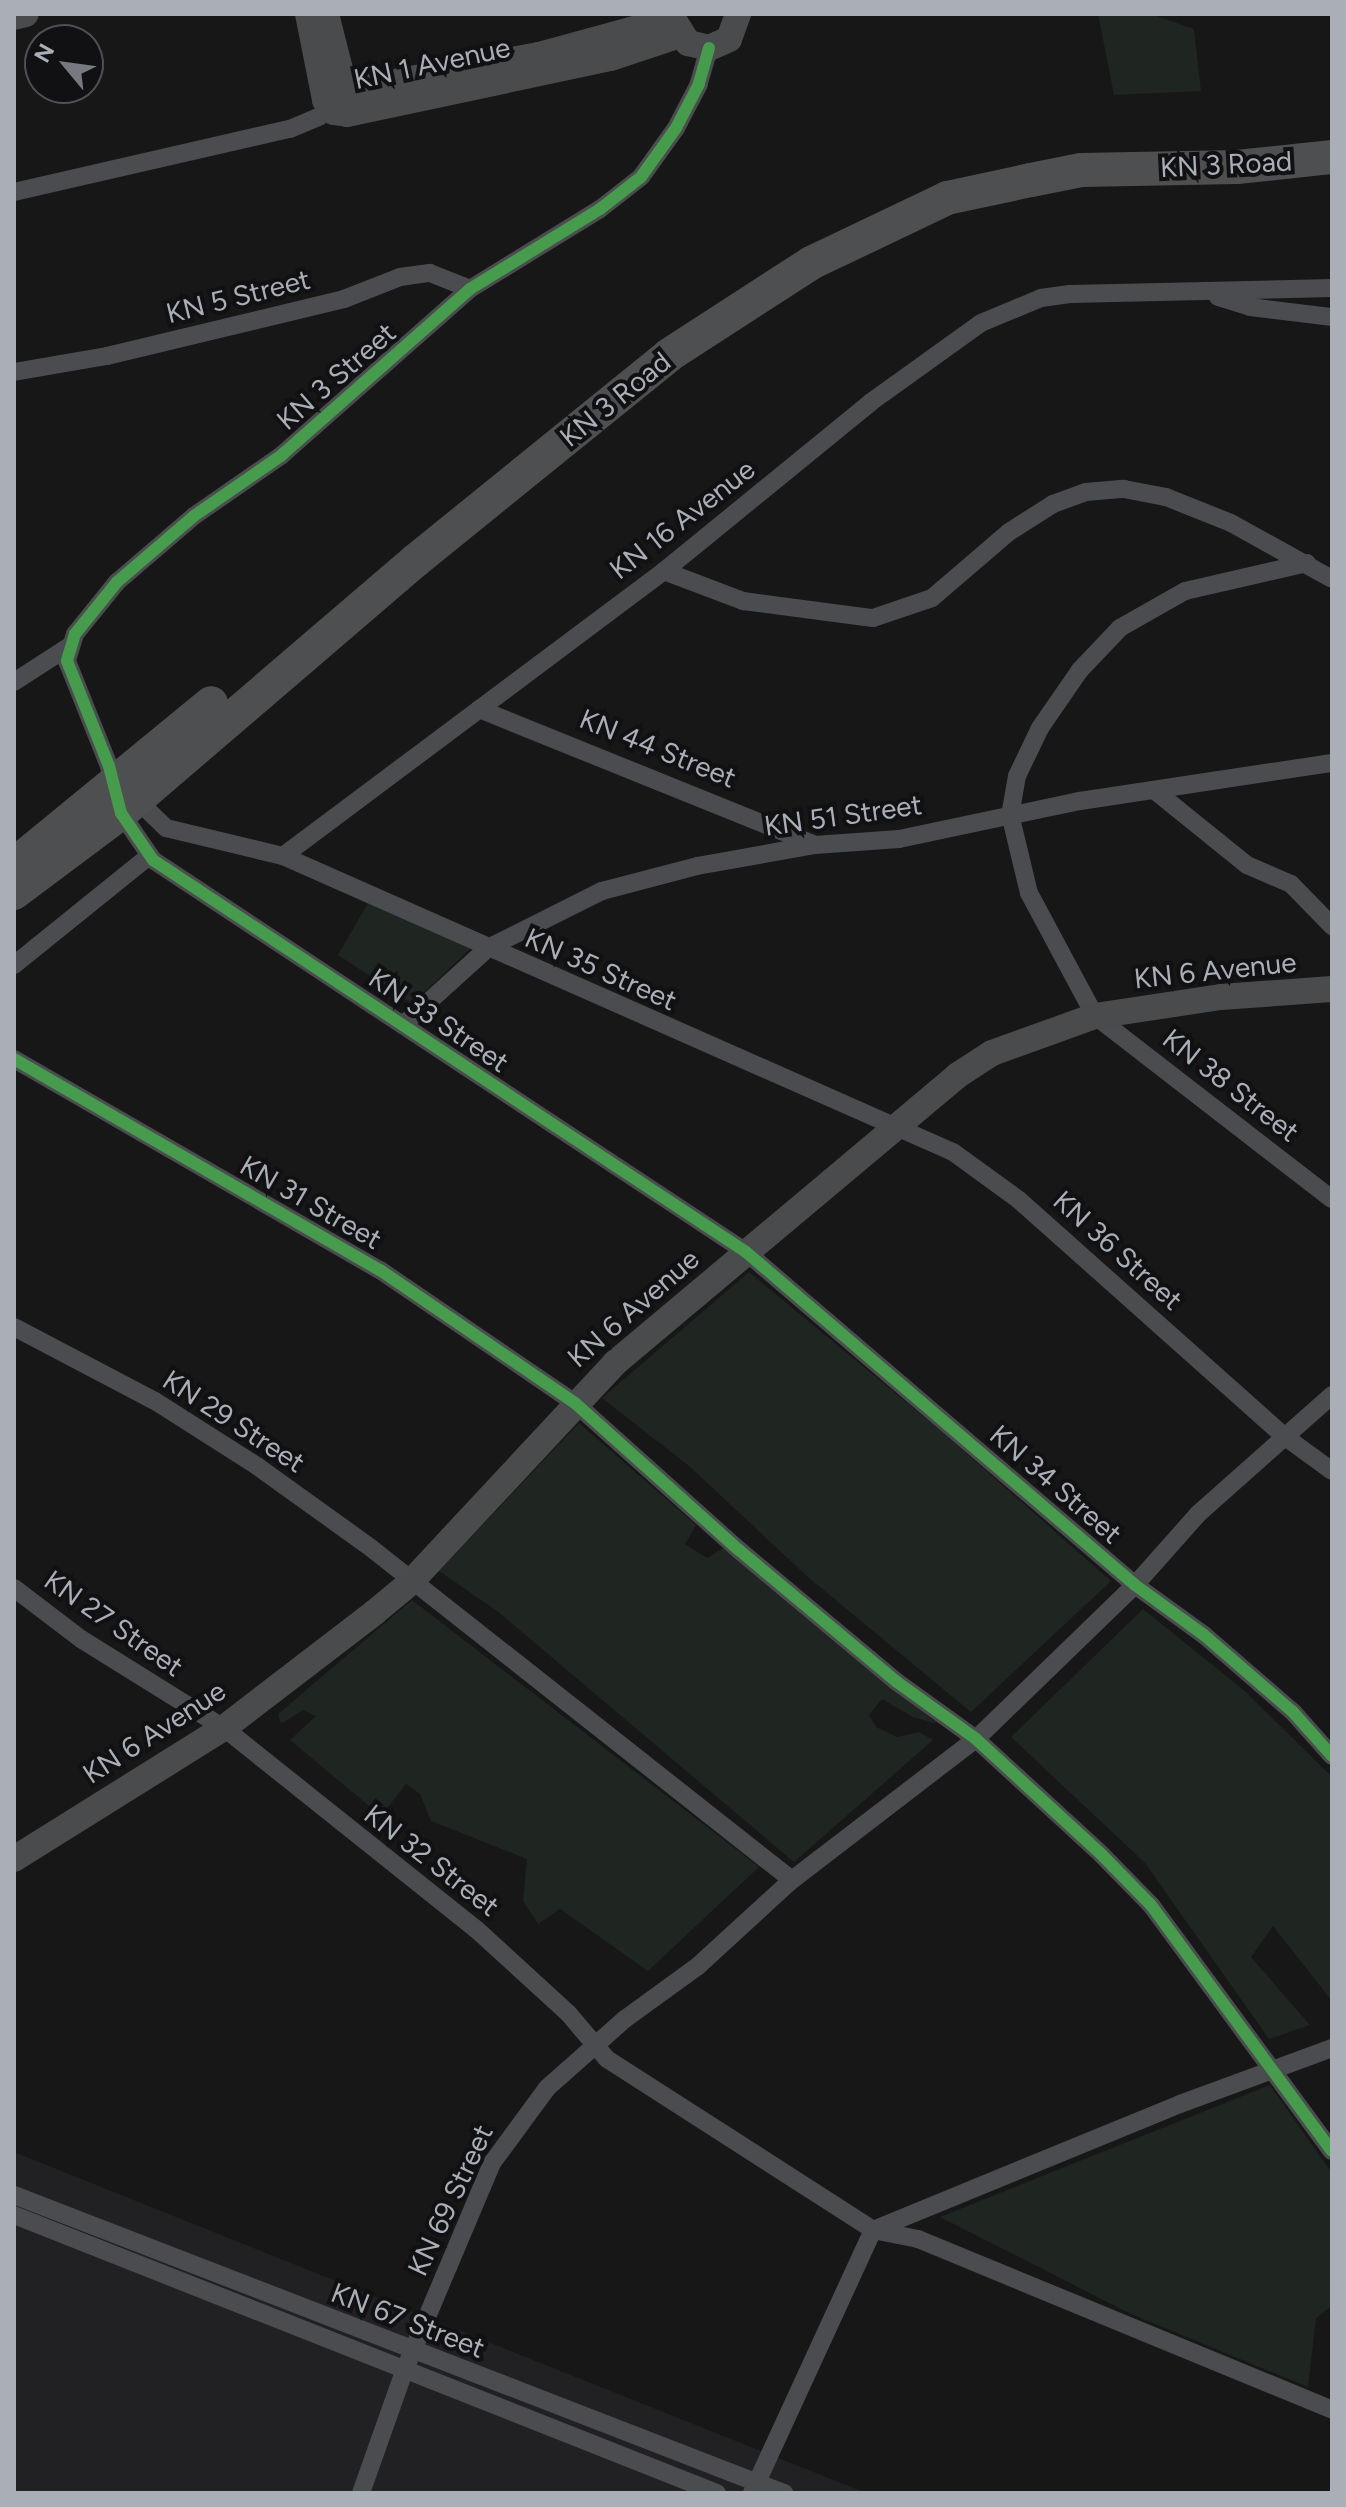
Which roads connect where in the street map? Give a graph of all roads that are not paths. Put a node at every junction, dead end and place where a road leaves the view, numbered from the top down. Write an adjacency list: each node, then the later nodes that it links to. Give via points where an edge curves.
1 (26, 14): 5 (main road)
2 (308, 14): 9 (main road)
3 (326, 14): 8 (main road, via 339,69)
4 (738, 14): 7 (main road, via 729,39)
5 (14, 17)
6 (676, 22): 7 (main road); 8 (main road, KN 1 Avenue, via 539,55); 9 (main road, KN 1 Avenue, via 611,58 347,114)
7 (709, 48): 14 (street, KN 3 Street, via 689,102 641,177 600,209)
8 (351, 89): 9 (street)
9 (330, 109): 12 (street, KN 1 Avenue, via 290,129 207,151)
10 (1332, 136): 25 (highway, KN 3 Road, via 1040,156 920,189 818,236 658,339)
11 (1332, 157): 25 (highway, KN 3 Road, via 1237,167 1081,170 947,198 901,216 811,263 669,355 415,561)
12 (14, 192)
13 (1332, 288): 15 (street, KN 16 Avenue)
14 (470, 289): 17 (street, KN 5 Street, via 430,273 400,277 344,299 107,356); 21 (street, KN 3 Street, via 282,455 194,516 117,582)
15 (1204, 293): 16 (street, via 1250,307); 19 (street, KN 16 Avenue, via 1055,295 981,323 871,402)
16 (1332, 317)
17 (14, 372)
18 (1307, 563): 19 (street, via 1194,508 1124,489 1086,492 1053,504 1009,532 932,598 873,618 743,601); 20 (street); 27 (street, via 1185,591 1120,628 1080,670 1040,728 1017,776)
19 (664, 571): 23 (street, KN 16 Avenue)
20 (1332, 579)
21 (68, 647): 22 (street); 25 (street, via 67,661)
22 (14, 682)
23 (479, 709): 28 (street, KN 44 Street); 30 (street, KN 16 Avenue)
24 (1332, 763): 26 (street, KN 51 Street)
25 (119, 788): 29 (street, KN 33 Street); 30 (street, via 179,833); 31 (highway, KN 3 Road); 32 (highway, KN 3 Road)
26 (1154, 790): 27 (street, KN 51 Street); 33 (street, via 1247,865 1291,884)
27 (1010, 814): 28 (street, KN 51 Street, via 899,839); 37 (street, via 1029,893)
28 (815, 845): 34 (street, KN 51 Street, via 697,866 602,891)
29 (149, 856): 35 (street); 38 (street, KN 33 Street)
30 (283, 856): 34 (street, KN 35 Street)
31 (14, 865)
32 (14, 893)
33 (1332, 926)
34 (488, 948): 38 (street, KN 51 Street); 40 (street, KN 35 Street)
35 (14, 965)
36 (1332, 989): 37 (main road, KN 6 Avenue, via 1221,997)
37 (1095, 1016): 40 (main road, KN 6 Avenue, via 992,1053); 41 (street, KN 38 Street)
38 (403, 1025): 42 (street, KN 33 Street)
39 (14, 1059): 45 (street, KN 31 Street, via 380,1270)
40 (900, 1125): 42 (main road, KN 6 Avenue); 46 (street, KN 36 Street, via 953,1152 1019,1200)
41 (1332, 1199)
42 (746, 1252): 45 (main road, KN 6 Avenue); 49 (street, KN 34 Street)
43 (14, 1327): 48 (street, KN 29 Street, via 190,1422 371,1548)
44 (1332, 1395): 46 (street)
45 (575, 1403): 48 (main road, KN 6 Avenue); 52 (street, KN 31 Street, via 739,1550 897,1682)
46 (1284, 1436): 47 (street, KN 36 Street); 49 (street, via 1198,1514)
47 (1332, 1471)
48 (410, 1583): 51 (main road, KN 6 Avenue); 55 (street, KN 29 Street)
49 (1135, 1585): 52 (street, KN 69 Street); 53 (street, KN 34 Street, via 1260,1683)
50 (14, 1588): 51 (street, KN 27 Street, via 81,1639)
51 (224, 1728): 54 (main road, KN 6 Avenue); 56 (street, KN 32 Street, via 476,1929 568,2013)
52 (976, 1739): 55 (street, KN 69 Street); 58 (street, KN 31 Street, via 1151,1905)
53 (1332, 1756)
54 (15, 1856)
55 (792, 1880): 56 (street, KN 69 Street, via 698,1966 625,2019)
56 (595, 2048): 64 (street, KN 32 Street); 65 (street, KN 69 Street, via 547,2088 509,2133)
57 (1332, 2048): 58 (street)
58 (1274, 2071): 59 (street, KN 31 Street); 64 (street)
59 (1332, 2151)
60 (14, 2195): 61 (street, KN 67 Street)
61 (62, 2212): 63 (street); 65 (street, KN 67 Street)
62 (14, 2215): 63 (street, KN 67 Street)
63 (52, 2230): 65 (street, KN 67 Street)
64 (873, 2230): 66 (street, via 918,2239); 67 (street)
65 (409, 2361): 67 (street, KN 67 Street); 68 (street, KN 69 Street); 69 (street, KN 67 Street)
66 (1332, 2410)
67 (754, 2488): 70 (street, KN 67 Street)
68 (361, 2493)
69 (717, 2493)
70 (784, 2493)

